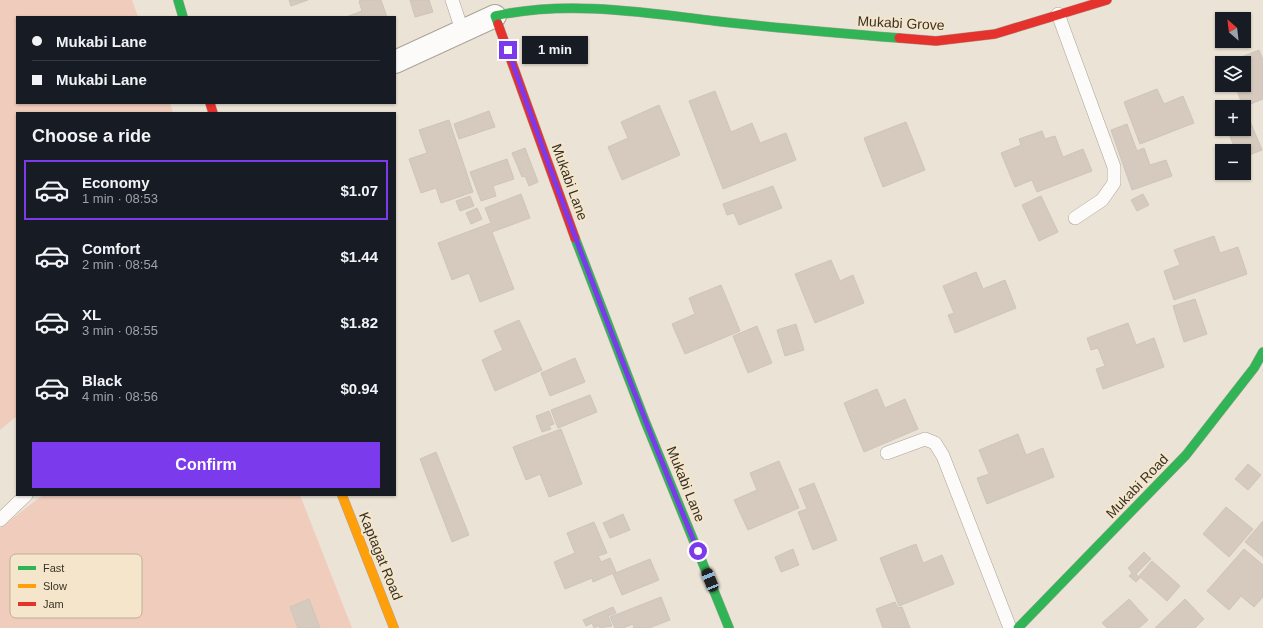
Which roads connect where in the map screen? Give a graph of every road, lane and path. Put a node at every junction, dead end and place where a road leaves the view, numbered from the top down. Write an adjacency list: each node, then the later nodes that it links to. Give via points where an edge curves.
1 (178, 0): 5 (street)
2 (452, 0): 7 (lane)
3 (1107, 0): 4 (street, Mukabi Grove)
4 (1058, 14): 6 (street, Mukabi Grove, via 994,34 936,41 569,5 527,8); 9 (lane, via 1114,167 1114,183 1102,200)
5 (184, 16)
6 (495, 16): 7 (street); 16 (street, Mukabi Lane, via 566,215 645,421)
7 (462, 30): 8 (street)
8 (396, 62)
9 (1075, 218)
10 (1263, 352): 18 (street, Mukabi Road, via 1254,368 1186,454)
11 (887, 453): 17 (lane, via 925,439 935,442 943,456)
12 (25, 496): 14 (lane)
13 (342, 496): 15 (street, Kaptagat Road)
14 (0, 520)
15 (394, 628)
16 (729, 628)
17 (1010, 628)
18 (1018, 628)

